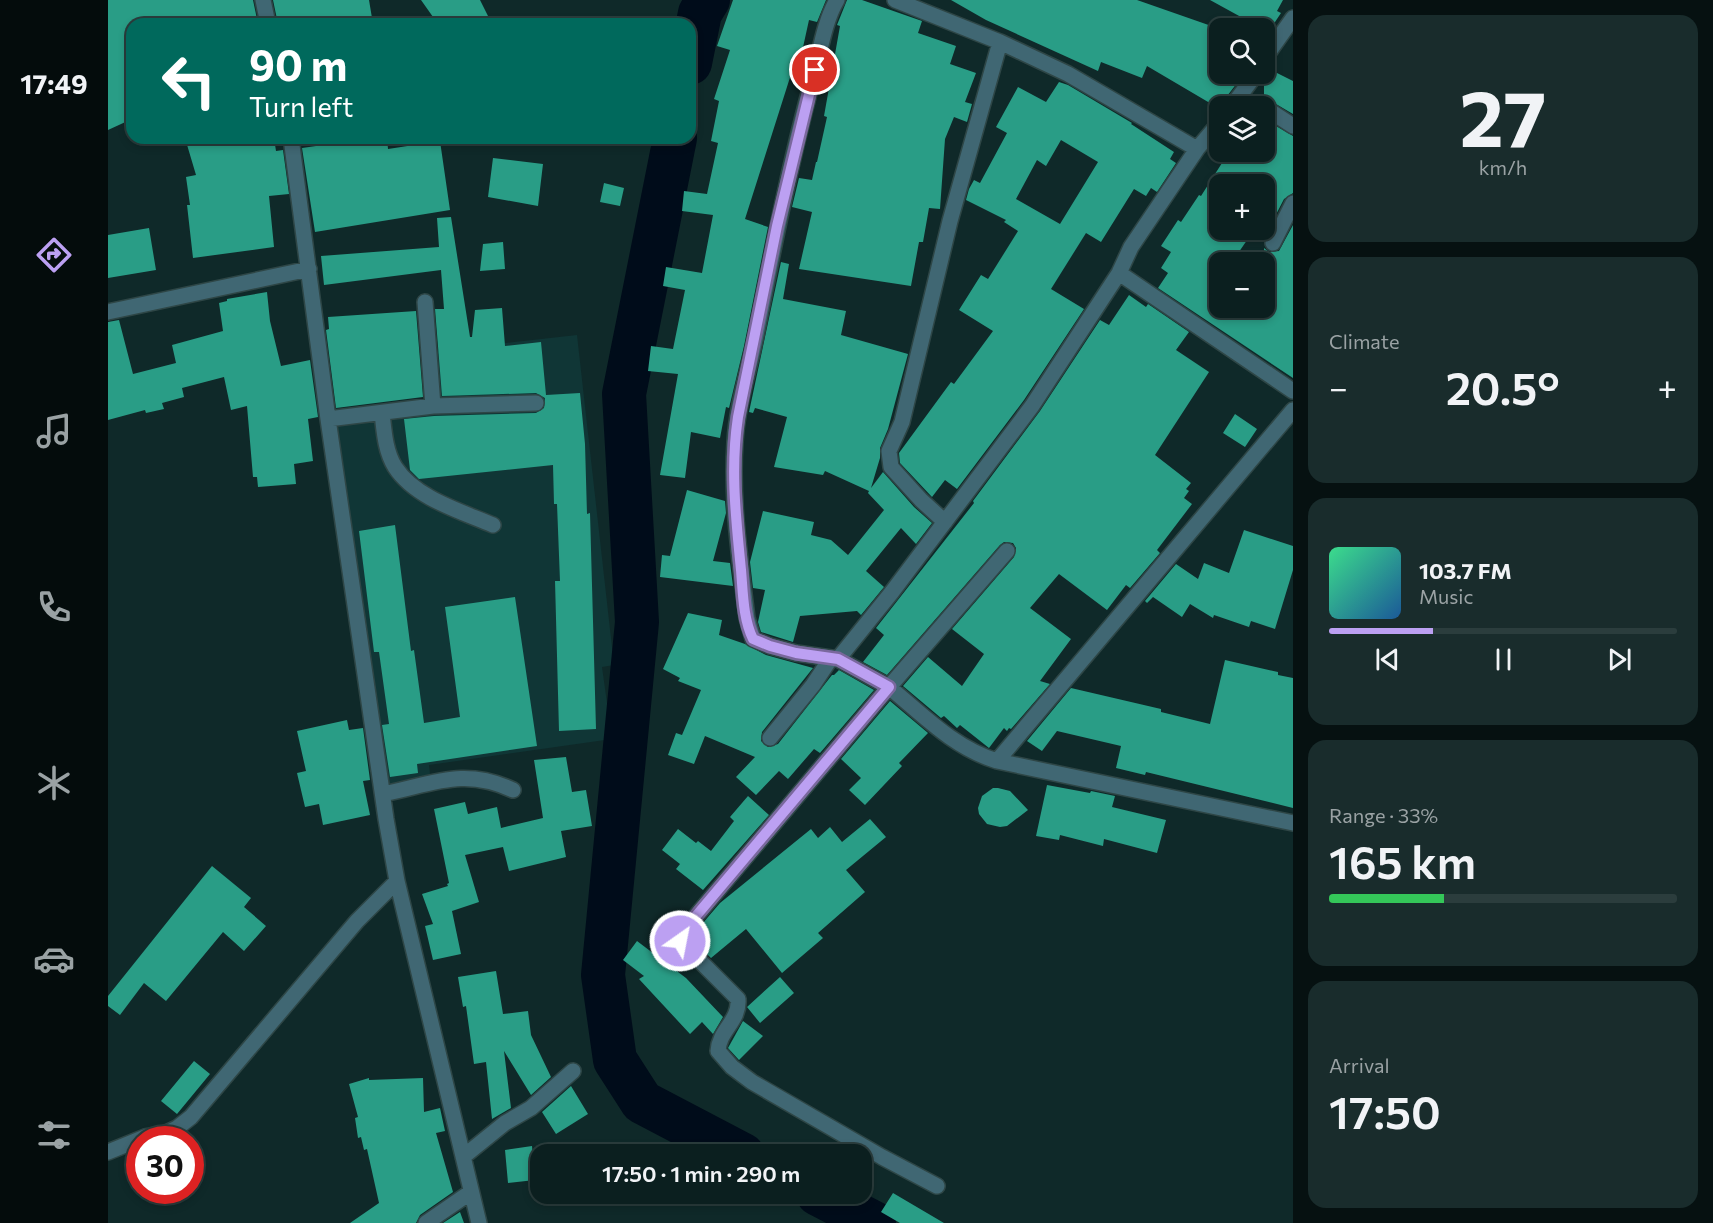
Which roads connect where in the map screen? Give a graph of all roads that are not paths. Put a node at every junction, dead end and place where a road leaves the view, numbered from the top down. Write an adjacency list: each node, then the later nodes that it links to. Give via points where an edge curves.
1 (263, 0): 4 (street)
2 (837, 0): 32 (street, via 804,111 741,394 734,500 747,618 753,639 796,653)
3 (895, 0): 6 (street)
4 (267, 18)
5 (1293, 18): 7 (street)
6 (1000, 42): 16 (street, via 1068,74); 29 (street, via 950,220 902,422 889,451 891,467)
7 (1275, 43)
8 (1249, 84): 9 (street)
9 (1243, 93): 10 (street); 11 (street)
10 (1240, 96)
11 (1248, 96)
12 (1275, 114): 13 (street)
13 (1293, 126)
14 (1209, 135): 16 (street)
15 (292, 144): 19 (street)
16 (1197, 150): 20 (street, via 1131,247)
17 (1293, 203): 18 (street)
18 (1273, 243)
19 (309, 269): 22 (street); 28 (street)
20 (1119, 273): 23 (street); 29 (street, via 1032,406)
21 (425, 302): 25 (street)
22 (108, 312)
23 (1293, 392)
24 (536, 403): 25 (street)
25 (433, 406): 27 (street)
26 (1293, 410): 35 (street)
27 (382, 413): 28 (street); 30 (street, via 386,445 394,466 409,483 435,500)
28 (328, 418): 37 (street)
29 (945, 522): 32 (street, via 892,592)
30 (493, 525)
31 (1007, 551): 33 (street)
32 (834, 658): 33 (street); 34 (street)
33 (889, 687): 35 (street, via 960,745); 43 (street, via 680,935 680,941 738,999 739,1009 718,1043 718,1051 732,1067)
34 (770, 738)
35 (997, 761): 38 (street)
36 (513, 790): 37 (street, via 493,781 469,778 444,779)
37 (383, 794): 39 (street)
38 (1293, 823)
39 (397, 881): 41 (street, via 357,921 191,1117 164,1134); 42 (street)
40 (573, 1071): 42 (street, via 531,1108 505,1123)
41 (108, 1152)
42 (463, 1157): 44 (street)
43 (936, 1186)
44 (471, 1192): 45 (street); 46 (street)
45 (426, 1223)
46 (479, 1223)

